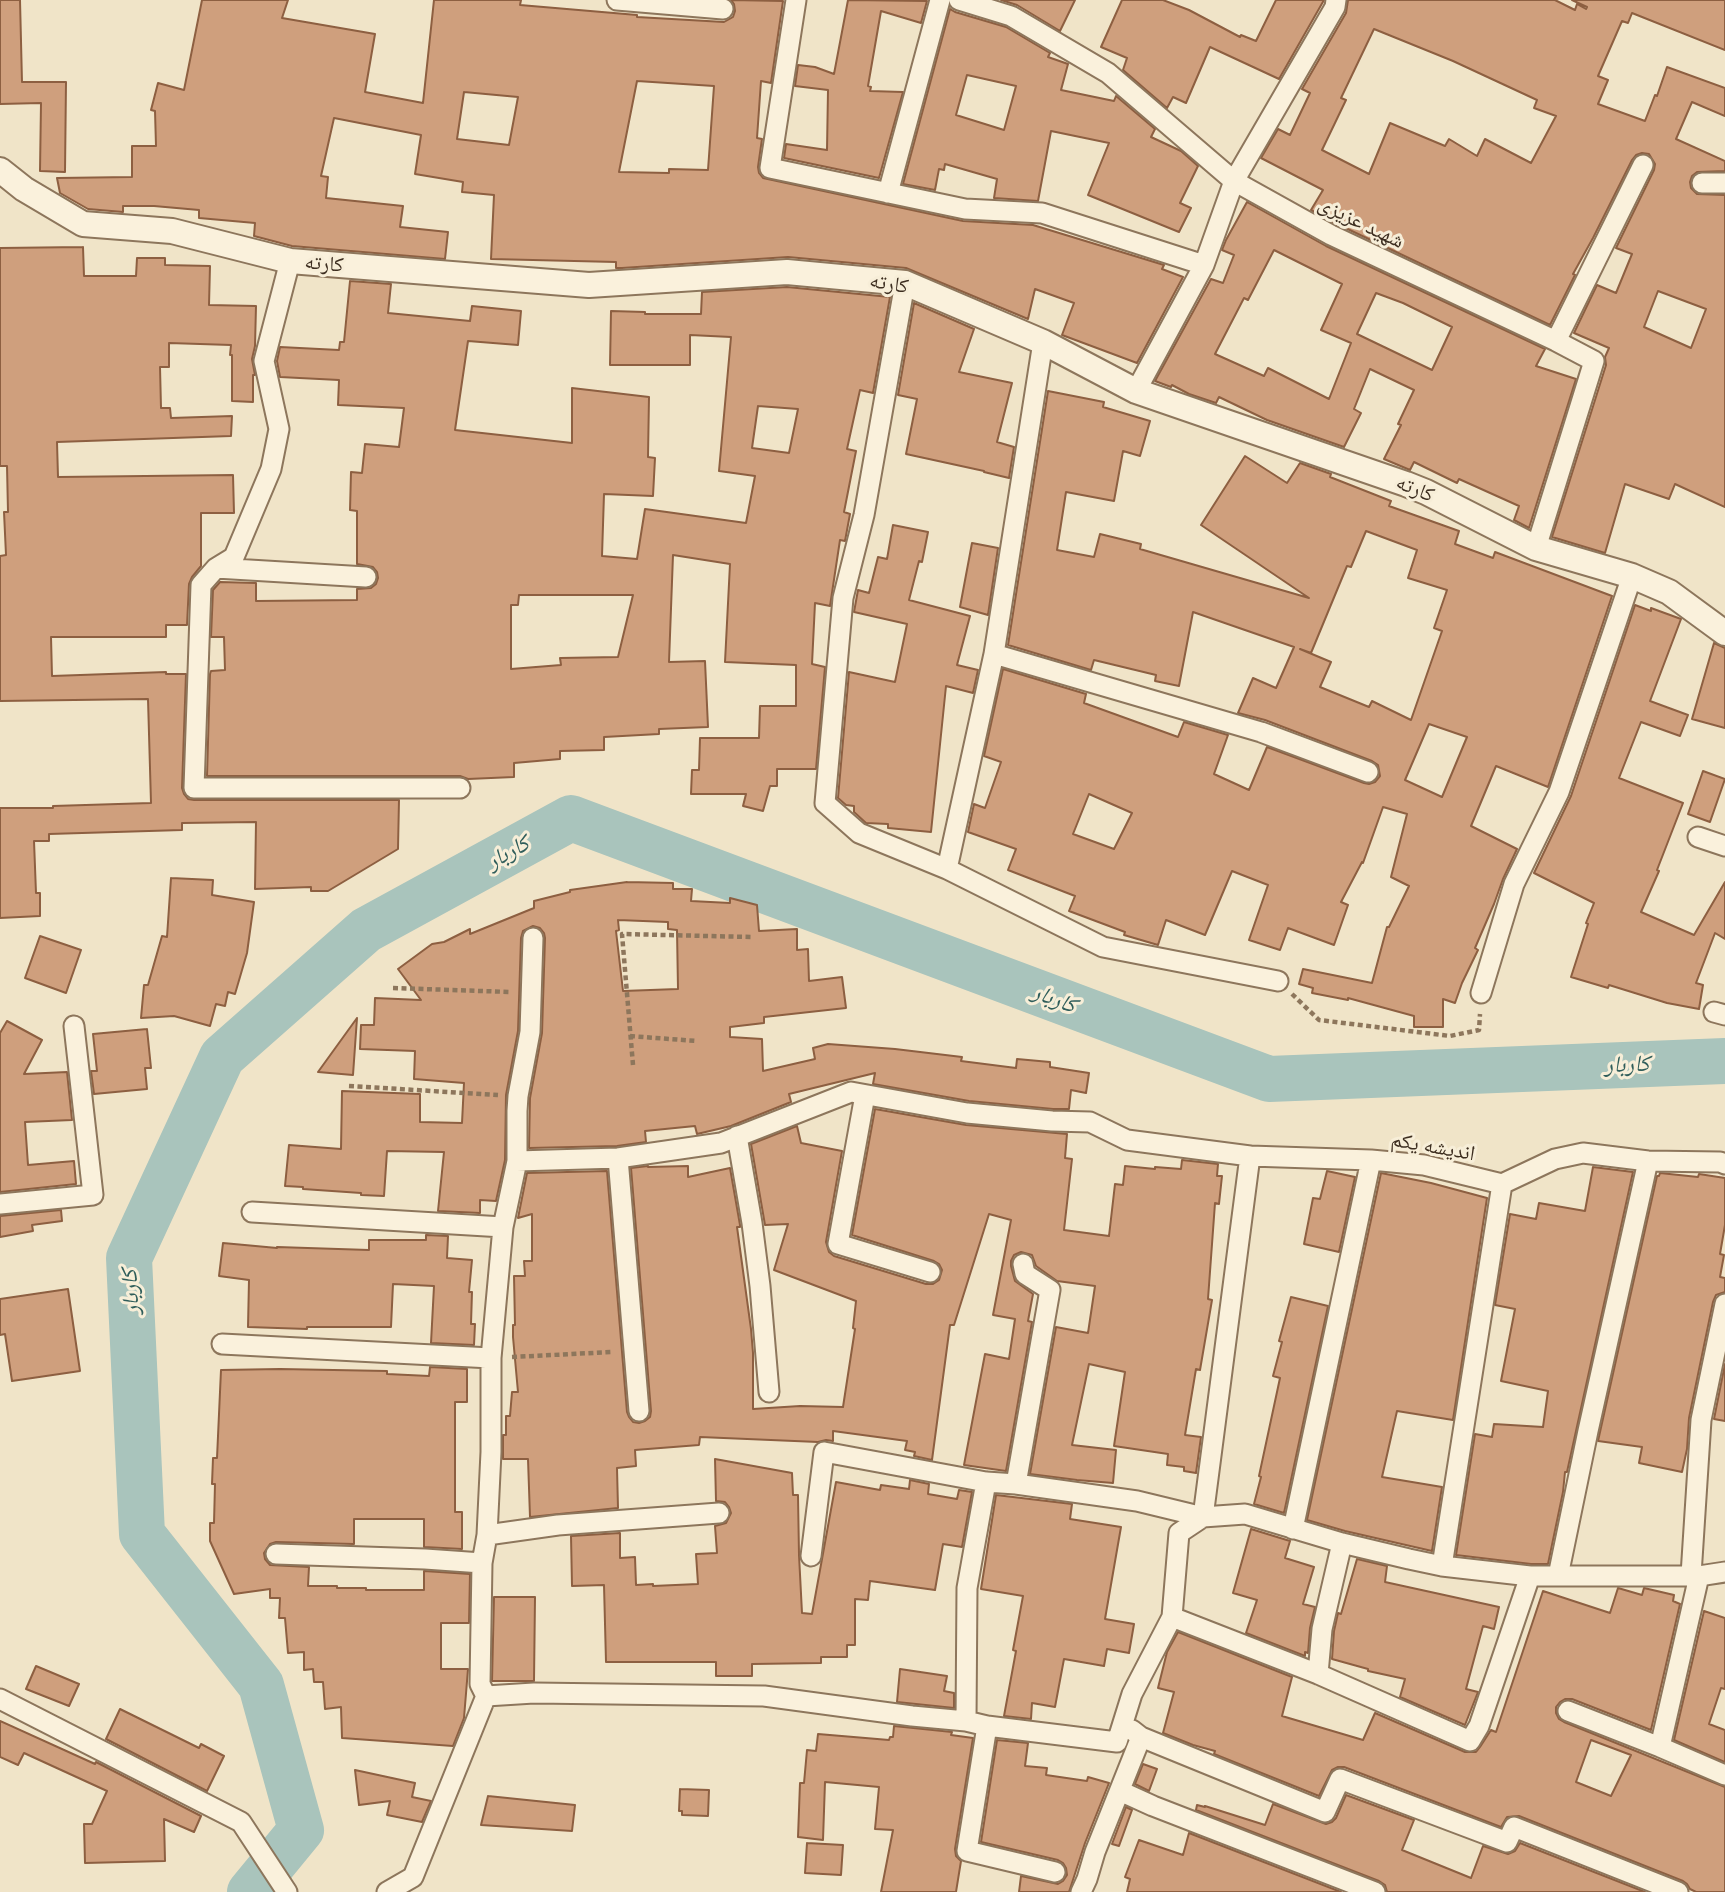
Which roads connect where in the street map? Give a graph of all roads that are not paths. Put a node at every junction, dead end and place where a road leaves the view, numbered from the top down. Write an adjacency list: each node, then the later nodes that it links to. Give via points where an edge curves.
1 (617, 0): 6 (street)
2 (796, 0): 12 (street, via 770,168)
3 (940, 0): 12 (street)
4 (959, 0): 9 (street, شهید عزیزی, via 1011,16 1108,73)
5 (1336, 0): 9 (street)
6 (723, 9)
7 (1643, 165): 16 (street)
8 (0, 170): 13 (street, کارته, via 83,223 172,231)
9 (1234, 181): 14 (street); 16 (street, شهید عزیزی, via 1331,235)
10 (1702, 183): 11 (street)
11 (1725, 183)
12 (888, 193): 14 (street, via 965,209 1042,213)
13 (290, 261): 15 (street, کارته, via 589,285 787,272); 20 (street, via 264,361 279,429 271,469 234,557)
14 (1204, 265): 18 (street)
15 (905, 283): 17 (street, کارته); 29 (street, via 864,514 843,597 825,803 859,833)
16 (1556, 341): 19 (street, شهید عزیزی, via 1594,361)
17 (1043, 342): 18 (street, کارته); 24 (street)
18 (1136, 391): 19 (street, کارته, via 1406,484)
19 (1536, 548): 21 (street, کارته)
20 (216, 568): 22 (street); 26 (street, via 201,585 194,788)
21 (1632, 576): 23 (street, کارته, via 1670,592); 32 (street, via 1559,792 1514,884)
22 (366, 577)
23 (1725, 633)
24 (994, 653): 25 (street, via 1261,732); 29 (street)
25 (1368, 772)
26 (460, 788)
27 (1698, 837): 28 (street)
28 (1725, 846)
29 (947, 869): 31 (street, via 1103,947)
30 (533, 938): 39 (street, via 530,1032 518,1096)
31 (1278, 981)
32 (1481, 993)
33 (74, 1026): 43 (street, via 93,1195)
34 (865, 1095): 35 (street, اندیشه یکم, via 851,1092); 36 (street, اندیشه یکم, via 967,1114 1090,1122 1127,1140); 47 (street, via 838,1244)
35 (737, 1136): 37 (street, اندیشه یکم, via 721,1143); 51 (street, via 758,1273)
36 (1250, 1156): 38 (street, اندیشه یکم); 56 (street)
37 (618, 1158): 39 (street, اندیشه یکم); 52 (street)
38 (1371, 1160): 42 (street, اندیشه یکم, via 1424,1165); 57 (street)
39 (517, 1161): 45 (street)
40 (1648, 1161): 41 (street); 42 (street, via 1583,1153 1555,1159); 67 (street)
41 (1725, 1164)
42 (1502, 1184): 63 (street)
43 (0, 1204)
44 (252, 1212): 45 (street)
45 (503, 1227): 50 (street)
46 (1023, 1264): 54 (street, via 1026,1274 1050,1290)
47 (930, 1272)
48 (1725, 1304): 65 (street, via 1700,1420)
49 (222, 1344): 50 (street)
50 (491, 1358): 58 (street)
51 (769, 1392)
52 (639, 1411)
53 (986, 1482): 54 (street); 61 (street, via 824,1452); 73 (street, via 967,1588)
54 (1016, 1484): 56 (street, via 1137,1500)
55 (719, 1513): 58 (street)
56 (1203, 1517): 57 (street, via 1245,1514); 68 (street, via 1179,1532)
57 (1293, 1529): 59 (street)
58 (487, 1535): 62 (street)
59 (1342, 1543): 63 (street); 69 (street, via 1322,1629)
60 (276, 1554): 62 (street)
61 (811, 1556)
62 (482, 1563): 70 (street, via 480,1684)
63 (1442, 1566): 66 (street)
64 (1725, 1572): 65 (street)
65 (1695, 1575): 67 (street); 77 (street)
66 (1530, 1576): 67 (street); 69 (street, via 1470,1741)
67 (1558, 1576)
68 (1172, 1617): 69 (street); 74 (street, via 1132,1694)
69 (1318, 1674)
70 (486, 1696): 73 (street, via 764,1696); 82 (street, via 413,1877)
71 (0, 1699): 81 (street, via 241,1822)
72 (1568, 1711): 77 (street)
73 (966, 1721): 75 (street)
74 (1123, 1723): 75 (street, via 1117,1742); 76 (street)
75 (987, 1726): 80 (street, via 967,1851)
76 (1141, 1737): 79 (street); 85 (street, via 1325,1812 1340,1779 1507,1842 1514,1827)
77 (1660, 1747): 78 (street)
78 (1725, 1775)
79 (1120, 1791): 83 (street); 84 (street)
80 (1055, 1872)
81 (287, 1892)
82 (387, 1892)
83 (1081, 1892)
84 (1375, 1892)
85 (1676, 1892)

